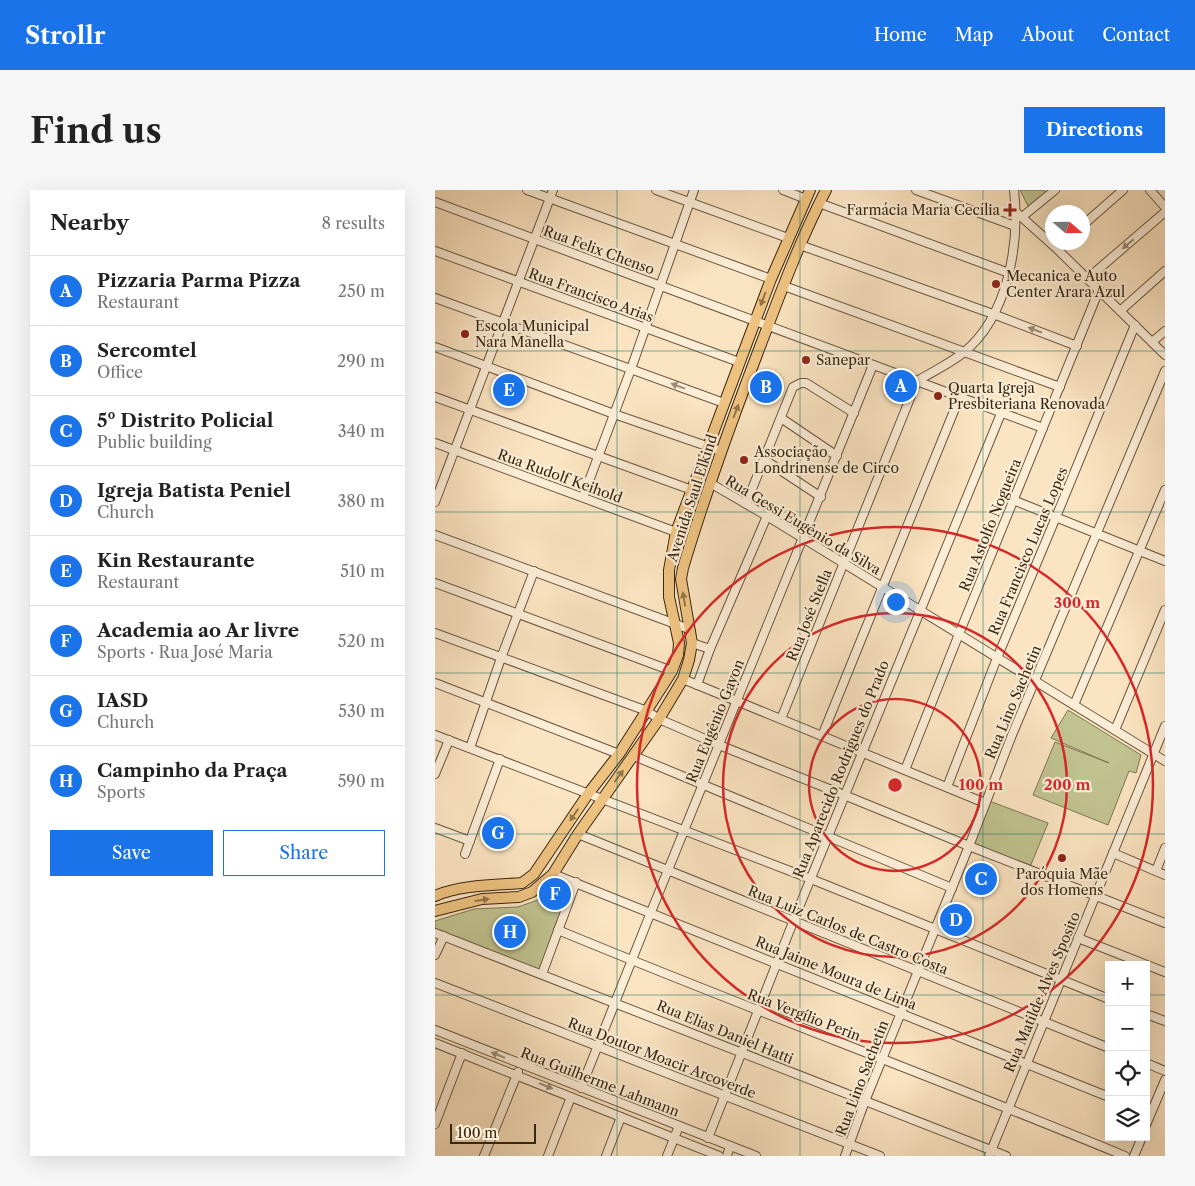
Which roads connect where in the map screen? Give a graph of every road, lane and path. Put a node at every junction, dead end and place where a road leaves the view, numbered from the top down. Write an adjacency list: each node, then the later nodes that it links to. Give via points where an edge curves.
1 (527, 190): 13 (street)
2 (553, 190): 13 (street)
3 (656, 190): 15 (street)
4 (694, 190): 15 (street)
5 (783, 190): 12 (street)
6 (826, 190): 16 (main road, Avenida Saul Elkind)
7 (916, 190): 21 (street)
8 (1015, 190): 19 (street)
9 (1055, 190): 19 (street)
10 (1123, 190): 20 (street)
11 (1150, 190): 17 (street)
12 (808, 194): 23 (main road, Avenida Saul Elkind)
13 (549, 198): 24 (street); 25 (street)
14 (435, 202): 24 (street, Rua Felix Chenso)
15 (689, 202): 23 (street); 25 (street)
16 (819, 203): 26 (main road, Avenida Saul Elkind); 30 (street)
17 (1165, 207)
18 (1165, 212): 32 (street, one-way to 32)
19 (1020, 215): 21 (street); 22 (street)
20 (1090, 219)
21 (1015, 226): 30 (street)
22 (1045, 234)
23 (788, 238): 31 (main road, Avenida Saul Elkind)
24 (533, 239): 33 (street); 34 (street, Rua Felix Chenso)
25 (675, 244): 31 (street); 34 (street)
26 (800, 245): 35 (main road, Avenida Saul Elkind); 39 (street)
27 (1063, 250): 32 (street)
28 (435, 251): 33 (street, Rua Francisco Arias)
29 (1165, 271): 38 (street)
30 (1009, 273): 39 (street)
31 (771, 279): 40 (main road, Avenida Saul Elkind, one-way to 40)
32 (1087, 279): 36 (street)
33 (517, 281): 41 (street); 44 (street, Rua Francisco Arias)
34 (660, 286): 40 (street, Rua Felix Chenso); 44 (street)
35 (784, 286): 43 (main road, Avenida Saul Elkind); 49 (street)
36 (1099, 290): 38 (street); 47 (street, Rua Astolfo Nogueira)
37 (435, 298): 41 (street)
38 (1120, 310): 42 (street)
39 (993, 314): 47 (street, one-way to 39); 49 (street, via 980,336)
40 (755, 321): 43 (street, Rua Felix Chenso); 51 (main road, Avenida Saul Elkind)
41 (502, 322): 52 (street); 54 (street)
42 (1135, 325): 46 (street); 83 (street, Rua Francisco Lucas Lopes)
43 (768, 326): 53 (street, Rua Felix Chenso); 70 (main road, Avenida Saul Elkind, one-way to 43)
44 (644, 328): 51 (street, Rua Francisco Arias); 54 (street)
45 (1165, 331): 46 (street)
46 (1152, 342): 50 (street)
47 (1077, 346): 57 (street, Rua Astolfo Nogueira)
48 (435, 347): 52 (street)
49 (964, 353): 56 (street); 57 (street)
50 (1165, 355)
51 (739, 362): 60 (main road, Avenida Saul Elkind)
52 (486, 365): 61 (street); 64 (street)
53 (873, 365): 56 (street, Rua Felix Chenso); 63 (street, Rua Eugênio Gayon)
54 (631, 369): 60 (street, one-way to 54); 64 (street)
55 (1165, 370): 85 (street, Rua Lino Sachetin)
56 (917, 380): 58 (street, Rua Felix Chenso); 90 (street, Rua José Stella)
57 (1060, 387): 66 (street, Rua Astolfo Nogueira)
58 (960, 396): 62 (street, Rua Felix Chenso); 93 (street)
59 (435, 397): 61 (street)
60 (724, 403): 68 (main road, Avenida Saul Elkind)
61 (469, 409): 69 (street); 71 (street)
62 (1002, 412): 66 (street, Rua Felix Chenso); 94 (street, Rua Aparecido Rodrigues do Prado)
63 (854, 413): 65 (street, via 801,383 793,387); 72 (street, Rua Eugênio Gayon)
64 (614, 414): 68 (street); 71 (street)
65 (781, 418): 72 (street); 73 (street)
66 (1043, 428): 79 (street, Rua Astolfo Nogueira)
67 (435, 443): 69 (street, Rua Rudolf Keihold)
68 (709, 448): 70 (street); 75 (main road, Avenida Saul Elkind)
69 (454, 450): 77 (street, Rua Rudolf Keihold); 80 (street)
70 (721, 451): 74 (main road, Avenida Saul Elkind)
71 (598, 456): 75 (street); 77 (street)
72 (837, 456): 78 (street, Rua Eugênio Gayon)
73 (765, 460): 78 (street); 81 (street)
74 (709, 483): 81 (street, Rua Gessi Eugênio da Silva); 98 (main road, Avenida Saul Elkind, one-way to 74, via 681,579)
75 (692, 490): 84 (main road, Avenida Saul Elkind)
76 (1165, 490): 88 (street)
77 (583, 497): 84 (street, Rua Rudolf Keihold)
78 (821, 497): 87 (street, Rua Eugênio Gayon)
79 (1013, 500): 83 (street); 100 (street, Rua Astolfo Nogueira)
80 (435, 502)
81 (746, 504): 82 (street, Rua Gessi Eugênio da Silva)
82 (767, 516): 87 (street, Rua Gessi Eugênio da Silva); 102 (street)
83 (1056, 517): 85 (street); 104 (street, Rua Francisco Lucas Lopes)
84 (676, 532): 97 (main road, Avenida Saul Elkind, via 669,570 669,597)
85 (1098, 533): 88 (street); 108 (street, Rua Lino Sachetin)
86 (435, 534): 91 (street)
87 (803, 540): 90 (street, Rua Gessi Eugênio da Silva); 110 (street, Rua Eugênio Gayon)
88 (1141, 551): 89 (street); 112 (street)
89 (1165, 560)
90 (843, 564): 93 (street, Rua Gessi Eugênio da Silva); 115 (street, Rua José Stella)
91 (534, 571): 96 (street); 97 (street)
92 (435, 583): 96 (street)
93 (881, 587): 94 (street, Rua Gessi Eugênio da Silva); 119 (street)
94 (919, 610): 100 (street, Rua Gessi Eugênio da Silva); 123 (street, Rua Aparecido Rodrigues do Prado)
95 (1165, 610): 117 (street)
96 (517, 614): 103 (street); 105 (street)
97 (675, 624): 98 (street); 105 (main road, Avenida Saul Elkind, via 679,643)
98 (689, 630): 101 (main road, Avenida Saul Elkind)
99 (435, 633): 103 (street)
100 (959, 634): 104 (street, Rua Gessi Eugênio da Silva); 129 (street, Rua Astolfo Nogueira)
101 (692, 643): 102 (street); 106 (main road, Avenida Saul Elkind)
102 (710, 649): 109 (street)
103 (501, 658): 111 (street); 113 (street)
104 (997, 658): 108 (street, Rua Gessi Eugênio da Silva); 132 (street, Rua Francisco Lucas Lopes)
105 (672, 671): 113 (main road, Avenida Saul Elkind)
106 (683, 679): 109 (street); 114 (main road, Avenida Saul Elkind)
107 (435, 682): 111 (street)
108 (1035, 682): 112 (street, Rua Gessi Eugênio da Silva); 136 (street, Rua Lino Sachetin)
109 (697, 685): 110 (street)
110 (737, 701): 115 (street); 121 (street, Rua Eugênio Gayon)
111 (485, 702): 122 (street); 124 (street)
112 (1075, 705): 117 (street, Rua Gessi Eugênio da Silva)
113 (647, 711): 114 (street); 124 (main road, Avenida Saul Elkind)
114 (659, 719): 121 (street); 126 (main road, Avenida Saul Elkind)
115 (781, 719): 119 (street)
116 (1165, 726): 125 (street, Rua Matilde Alves Sposito)
117 (1115, 730): 125 (street, Rua Gessi Eugênio da Silva)
118 (435, 735): 120 (street)
119 (822, 736): 123 (street)
120 (449, 740): 122 (street); 130 (street)
121 (719, 745): 131 (street, Rua Eugênio Gayon); 134 (street)
122 (470, 748): 127 (street)
123 (862, 752): 129 (street); 134 (street, Rua Aparecido Rodrigues do Prado)
124 (619, 754): 133 (main road, Avenida Saul Elkind)
125 (1153, 754): 128 (street, Rua Gessi Eugênio da Silva); 144 (street, Rua Matilde Alves Sposito)
126 (634, 756): 131 (street); 135 (main road, Avenida Saul Elkind, one-way to 126)
127 (500, 759): 133 (street); 141 (street)
128 (1165, 761)
129 (905, 770): 132 (street)
130 (435, 774)
131 (703, 785): 138 (street, Rua Eugênio Gayon); 140 (street)
132 (947, 787): 136 (street)
133 (588, 794): 135 (street); 152 (main road, Avenida Saul Elkind, one-way to 152, via 534,874 522,883)
134 (844, 795): 140 (street, Rua Aparecido Rodrigues do Prado); 142 (street)
135 (602, 798): 138 (street); 139 (main road, Avenida Saul Elkind)
136 (985, 803): 142 (street, Rua Lino Sachetin)
137 (435, 828): 141 (street)
138 (685, 829): 146 (street, Rua Eugênio Gayon); 150 (street)
139 (578, 834): 146 (street, Rua Luiz Carlos de Castro Costa); 148 (main road, Avenida Saul Elkind)
140 (828, 837): 150 (street, Rua Aparecido Rodrigues do Prado); 153 (street)
141 (470, 841): 145 (street)
142 (969, 846): 153 (street, Rua Lino Sachetin); 155 (street)
143 (1165, 848): 147 (street)
144 (1113, 853): 147 (street); 155 (street, Rua Matilde Alves Sposito)
145 (465, 854)
146 (668, 871): 158 (street, Rua Eugênio Gayon); 159 (street, Rua Luiz Carlos de Castro Costa)
147 (1156, 871): 149 (street)
148 (553, 874): 151 (street, Rua Jaime Moura de Lima); 156 (main road, Avenida Saul Elkind, via 532,892)
149 (1165, 874)
150 (811, 879): 159 (street, Rua Aparecido Rodrigues do Prado); 161 (street)
151 (576, 882): 158 (street, Rua Jaime Moura de Lima); 162 (street)
152 (503, 884): 154 (main road, Avenida Saul Elkind); 156 (main road)
153 (952, 888): 161 (street, Rua Lino Sachetin)
154 (438, 892)
155 (1095, 896): 160 (street); 165 (street, Rua Matilde Alves Sposito)
156 (504, 898): 157 (main road, Avenida Saul Elkind, one-way to 156, via 482,899)
157 (435, 911)
158 (651, 912): 167 (street, Rua Eugênio Gayon); 168 (street, Rua Jaime Moura de Lima)
159 (793, 922): 168 (street, Rua Aparecido Rodrigues do Prado); 169 (street, Rua Luiz Carlos de Castro Costa)
160 (1165, 923)
161 (935, 929): 169 (street, Rua Lino Sachetin); 172 (street)
162 (558, 930): 167 (street, Rua Vergílio Perin); 171 (street)
163 (435, 933): 164 (street, Rua Elias Daniel Hatti)
164 (444, 936): 166 (street); 171 (street, Rua Elias Daniel Hatti)
165 (1078, 938): 170 (street); 172 (street, Rua Matilde Alves Sposito)
166 (435, 955)
167 (632, 960): 175 (street, Rua Eugênio Gayon); 176 (street, Rua Vergílio Perin)
168 (776, 963): 176 (street, Rua Aparecido Rodrigues do Prado); 177 (street, Rua Jaime Moura de Lima)
169 (918, 971): 177 (street, Rua Lino Sachetin); 180 (street, Rua Luiz Carlos de Castro Costa)
170 (1165, 972)
171 (542, 974): 175 (street, Rua Elias Daniel Hatti)
172 (1061, 980): 174 (street); 180 (street, Rua Matilde Alves Sposito)
173 (435, 983): 183 (street, Rua Doutor Moacir Arcoverde)
174 (1105, 997)
175 (614, 1002): 183 (street, Rua Eugênio Gayon); 185 (street, Rua Elias Daniel Hatti)
176 (758, 1010): 185 (street, Rua Aparecido Rodrigues do Prado); 187 (street, Rua Vergílio Perin)
177 (901, 1012): 187 (street, Rua Lino Sachetin); 189 (street, Rua Jaime Moura de Lima)
178 (1150, 1015): 179 (street)
179 (1165, 1021)
180 (1043, 1022): 184 (street, Rua Luiz Carlos de Castro Costa); 189 (street, Rua Matilde Alves Sposito)
181 (435, 1030): 188 (street, Rua Guilherme Lahmann, one-way to 181)
182 (435, 1043): 186 (street)
183 (597, 1046): 194 (street, Rua Eugênio Gayon); 195 (street, Rua Doutor Moacir Arcoverde)
184 (1105, 1046)
185 (741, 1052): 195 (street, Rua Aparecido Rodrigues do Prado); 198 (street, Rua Elias Daniel Hatti)
186 (462, 1053): 192 (street); 202 (street)
187 (883, 1058): 198 (street, Rua Lino Sachetin); 199 (street, Rua Vergílio Perin)
188 (521, 1064): 192 (street); 194 (street, Rua Guilherme Lahmann)
189 (1026, 1064): 196 (street, Rua Jaime Moura de Lima); 199 (street, Rua Matilde Alves Sposito)
190 (1150, 1065): 191 (street)
191 (1165, 1071)
192 (517, 1075): 197 (street, one-way to 197); 210 (street)
193 (1165, 1080): 200 (street)
194 (581, 1088): 203 (street, Rua Guilherme Lahmann)
195 (724, 1095): 205 (street, Rua Aparecido Rodrigues do Prado); 207 (street, Rua Doutor Moacir Arcoverde)
196 (1106, 1096)
197 (571, 1097): 201 (street); 211 (street)
198 (865, 1101): 207 (street, Rua Lino Sachetin); 209 (street, Rua Elias Daniel Hatti)
199 (1007, 1108): 209 (street, Rua Matilde Alves Sposito); 220 (street, Rua Vergílio Perin)
200 (1150, 1109)
201 (621, 1117): 204 (street); 212 (street)
202 (435, 1124)
203 (679, 1126): 204 (street); 205 (street, Rua Guilherme Lahmann)
204 (674, 1138): 213 (street); 214 (street)
205 (708, 1138): 208 (street, Rua Guilherme Lahmann)
206 (1140, 1141): 221 (street)
207 (850, 1144): 217 (street, Rua Lino Sachetin); 218 (street, Rua Doutor Moacir Arcoverde)
208 (730, 1146): 215 (street); 216 (street, Rua Guilherme Lahmann)
209 (990, 1153): 219 (street, Rua Elias Daniel Hatti)
210 (484, 1156)
211 (547, 1156)
212 (606, 1156)
213 (667, 1156)
214 (719, 1156)
215 (727, 1156)
216 (756, 1156)
217 (845, 1156)
218 (880, 1156)
219 (1006, 1156)
220 (1125, 1156)
221 (1134, 1156)

